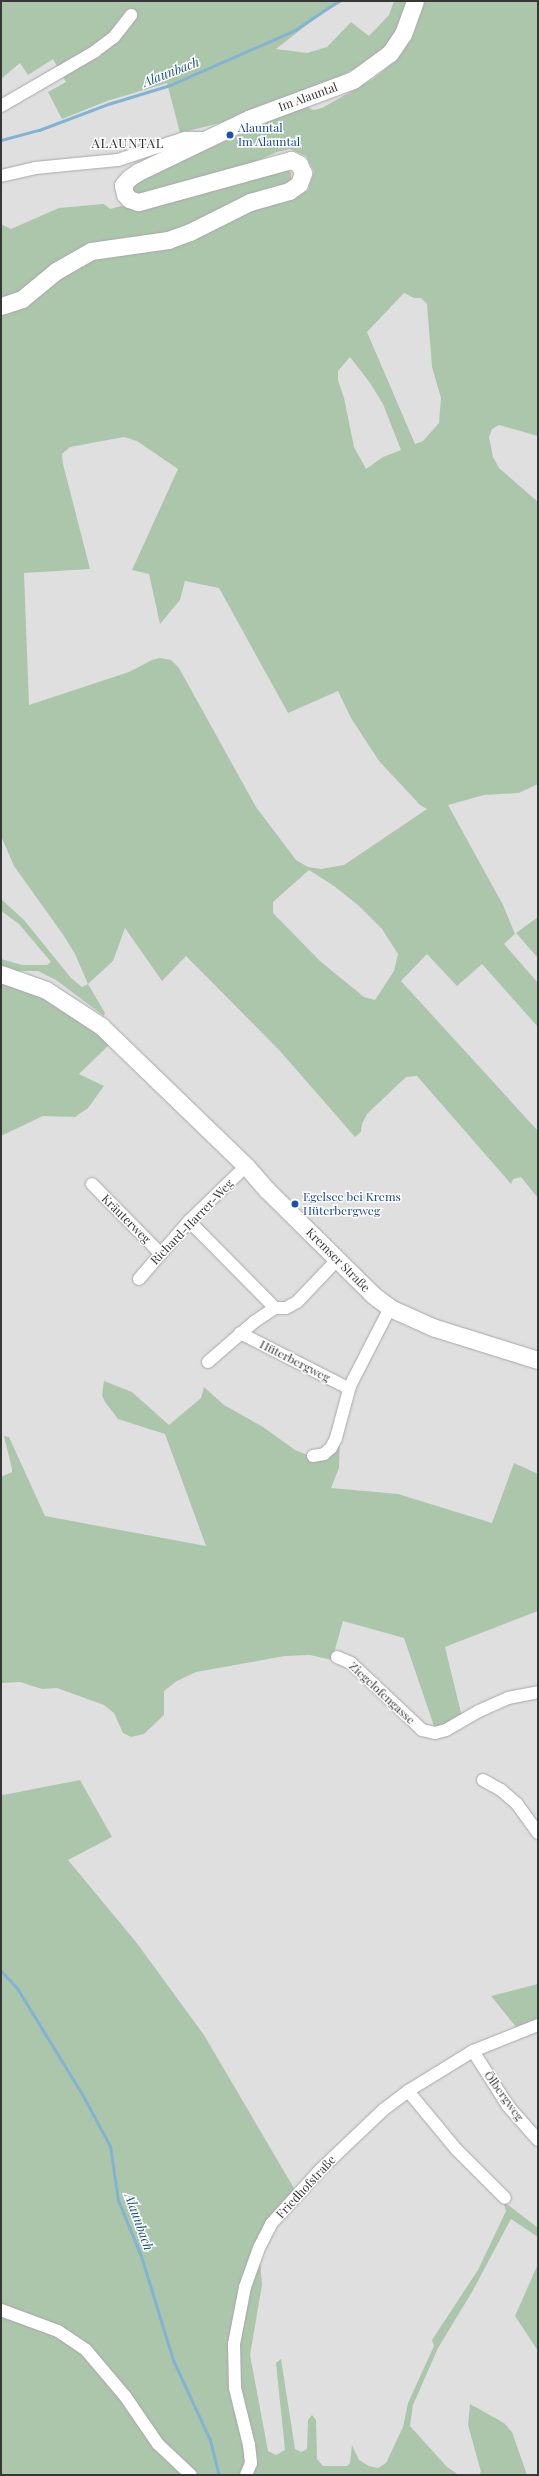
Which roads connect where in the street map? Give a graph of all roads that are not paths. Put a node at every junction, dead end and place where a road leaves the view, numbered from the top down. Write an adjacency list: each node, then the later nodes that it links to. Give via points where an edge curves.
1 (415, 1): 4 (street, Im Alauntal, via 403,34 390,52 373,67 353,80 274,108)
2 (131, 15): 3 (street, via 114,37 94,52)
3 (1, 106)
4 (207, 138): 5 (street, Im Alauntal, via 185,138 118,160 35,168); 6 (street, via 129,178 124,185 125,194 129,199 138,202 291,160 299,164 303,173 299,184 289,191 250,202 168,240 91,251 56,270 22,299)
5 (1, 176)
6 (1, 306)
7 (1, 974): 8 (street, Kremser Straße, via 46,990 89,1017 132,1055)
8 (246, 1166): 10 (street, Richard-Harrer-Weg); 12 (street, Kremser Straße)
9 (92, 1184): 11 (street, Kräuterweg)
10 (189, 1221): 11 (street, Richard-Harrer-Weg); 14 (street)
11 (160, 1253): 13 (street, Richard-Harrer-Weg)
12 (336, 1260): 14 (street, via 297,1302 286,1308); 15 (street, Kremser Straße)
13 (139, 1278)
14 (276, 1308): 16 (street)
15 (390, 1308): 17 (street, Kremser Straße, via 435,1328); 19 (street)
16 (240, 1333): 18 (street); 19 (street, Hüterbergweg, via 346,1387)
17 (538, 1360)
18 (208, 1362)
19 (350, 1386): 20 (street, via 334,1443 324,1454)
20 (314, 1456)
21 (337, 1657): 22 (street, Ziegelofengasse, via 351,1663 422,1730 435,1733 446,1730 508,1698)
22 (538, 1692)
23 (483, 1780): 24 (street, via 502,1790 517,1804)
24 (538, 1833)
25 (538, 2025): 26 (street, Friedhofstraße)
26 (473, 2051): 27 (street, Friedhofstraße); 28 (street, Ölbergweg, via 508,2106)
27 (408, 2091): 29 (street, via 456,2150); 32 (street, Friedhofstraße, via 360,2131 295,2196 272,2224 259,2248 245,2287 234,2344 235,2388 249,2445 250,2463)
28 (538, 2140)
29 (505, 2198)
30 (1, 2310): 31 (street, via 58,2331 86,2350 125,2396 158,2444)
31 (191, 2475)
32 (246, 2475)

